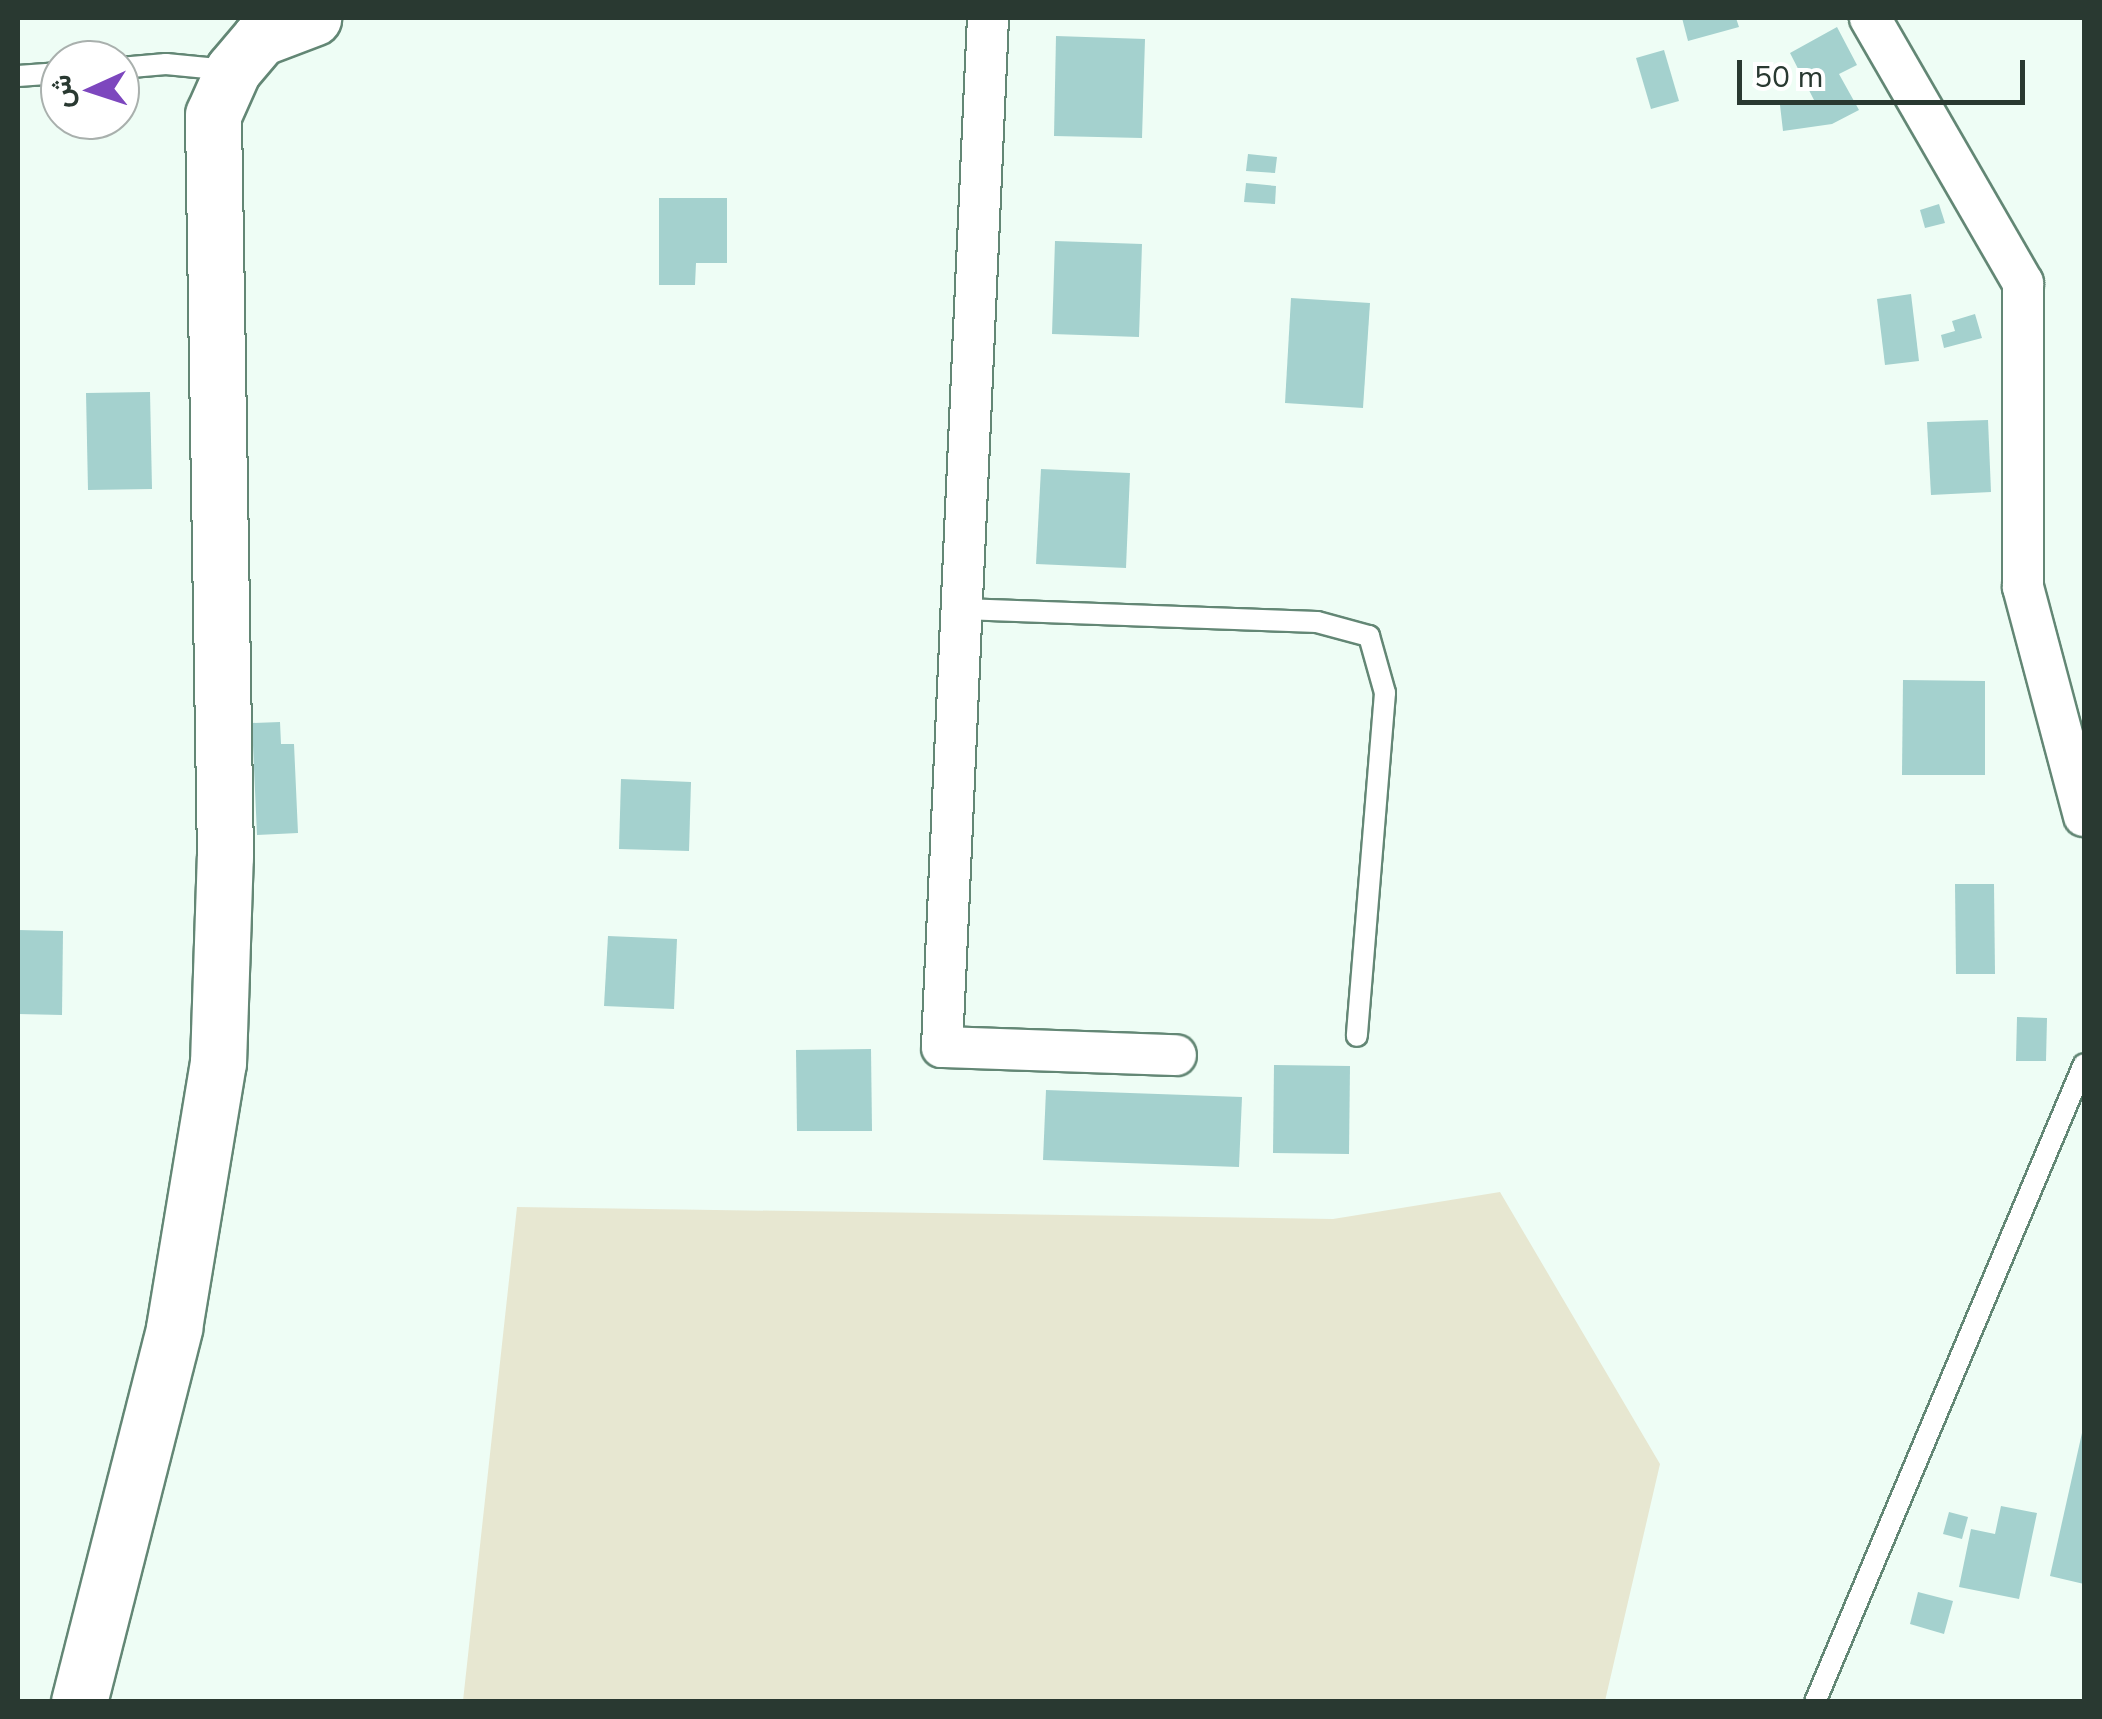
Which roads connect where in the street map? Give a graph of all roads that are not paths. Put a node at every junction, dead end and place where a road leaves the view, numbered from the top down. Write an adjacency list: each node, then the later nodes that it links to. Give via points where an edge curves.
1 (313, 18): 5 (street, via 260,38)
2 (988, 18): 6 (street)
3 (1870, 18): 7 (street, via 2023,283 2023,587)
4 (140, 66): 5 (lane)
5 (233, 70): 11 (street, via 213,116 225,858 218,1063 174,1328)
6 (962, 609): 8 (lane, via 1316,622 1369,636 1385,693); 9 (street, via 942,1047)
7 (2084, 816)
8 (1357, 1036)
9 (1176, 1055)
10 (2084, 1064): 12 (lane)
11 (79, 1702)
12 (1816, 1702)

